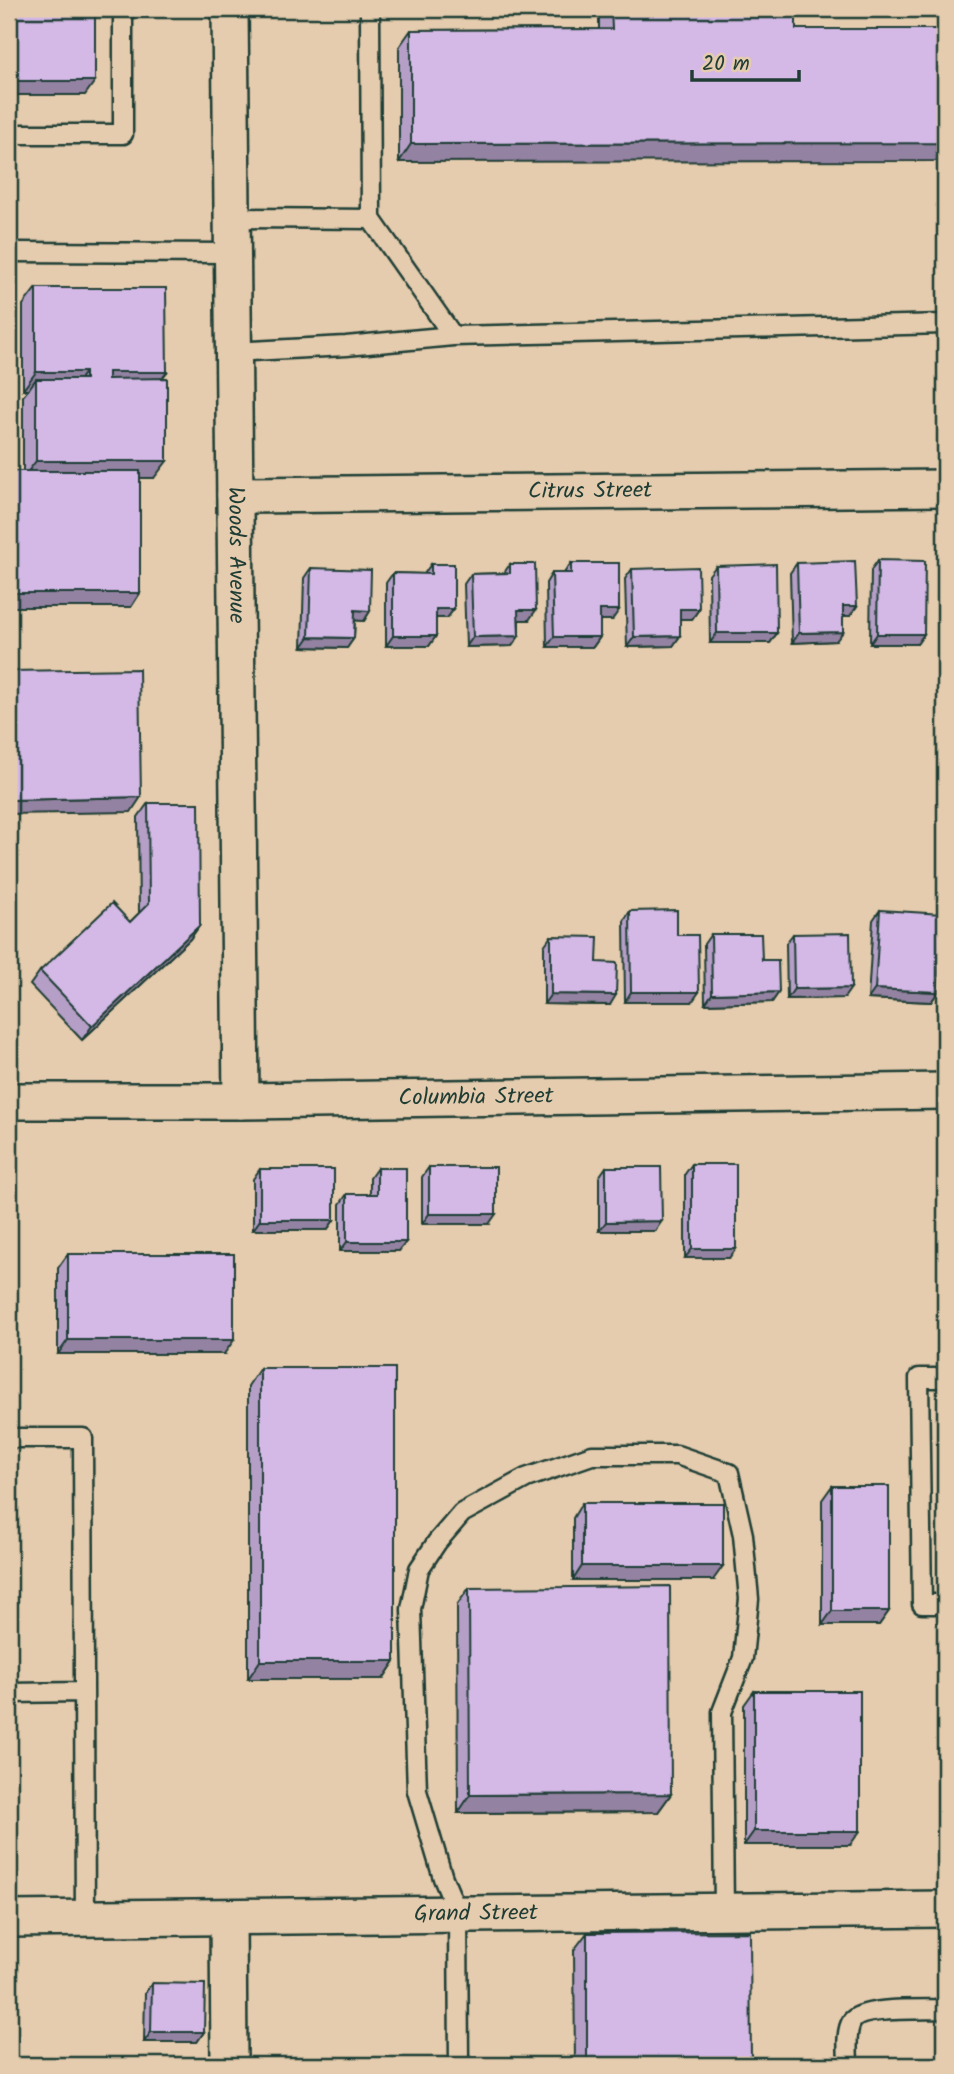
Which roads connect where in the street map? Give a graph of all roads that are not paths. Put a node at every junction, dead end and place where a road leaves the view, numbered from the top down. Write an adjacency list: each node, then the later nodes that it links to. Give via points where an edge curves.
1 (123, 9): 4 (lane, via 123,134)
2 (230, 9): 5 (street, Woods Avenue)
3 (370, 9): 6 (lane)
4 (9, 134)
5 (232, 218): 6 (lane); 8 (street, Woods Avenue)
6 (371, 219): 10 (lane)
7 (9, 252): 8 (lane)
8 (232, 253): 11 (street, Woods Avenue)
9 (945, 324): 10 (lane)
10 (453, 336): 11 (lane)
11 (233, 352): 13 (street, Woods Avenue)
12 (945, 488): 13 (street, Citrus Street)
13 (234, 495): 16 (street, Woods Avenue)
14 (945, 1091): 16 (street, Columbia Street)
15 (9, 1101): 16 (street, Columbia Street)
16 (241, 1101)
17 (945, 1378): 19 (lane, via 919,1378 922,1604)
18 (9, 1438): 20 (lane, via 83,1438)
19 (945, 1604)
20 (84, 1692): 21 (lane); 27 (lane)
21 (9, 1693)
22 (945, 1909): 23 (street, Grand Street)
23 (724, 1912): 24 (street, Grand Street); 24 (lane, via 722,1713 743,1658 749,1600 743,1535 729,1474 677,1455 592,1455 526,1478 462,1513 419,1569 411,1609 416,1791)
24 (458, 1914): 25 (street, Grand Street); 30 (lane)
25 (228, 1917): 27 (street, Grand Street); 29 (street)
26 (9, 1919): 27 (street, Grand Street)
27 (85, 1919)
28 (945, 2009): 31 (lane, via 863,2012 852,2020)
29 (229, 2065)
30 (459, 2065)
31 (848, 2065)

